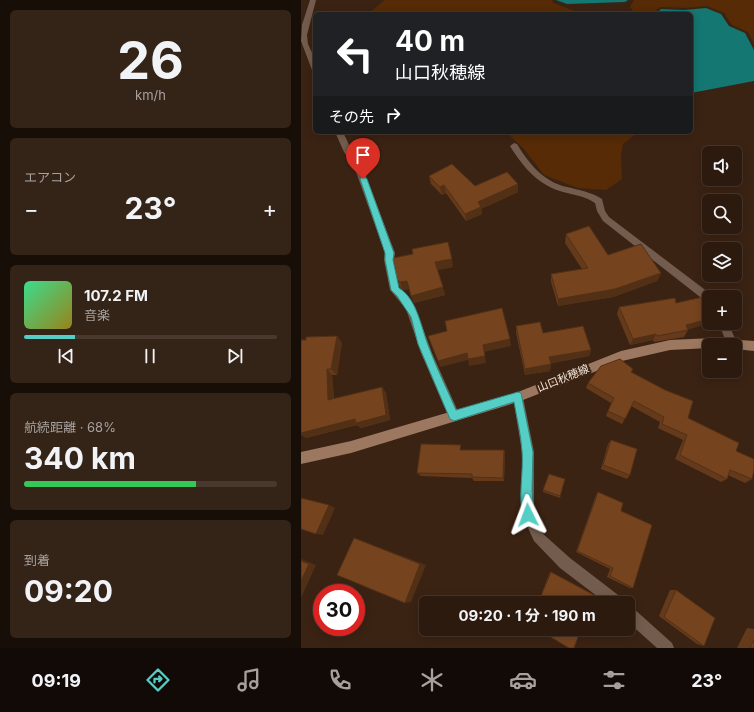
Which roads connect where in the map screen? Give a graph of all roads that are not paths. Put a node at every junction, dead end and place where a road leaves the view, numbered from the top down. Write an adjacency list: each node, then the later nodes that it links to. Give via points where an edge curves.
1 (313, 0): 2 (street, via 304,40)
2 (313, 61)
3 (340, 134): 10 (street, via 359,168 367,190 389,253 395,290 401,294 415,316 423,344)
4 (514, 146): 5 (street, via 521,158 543,180 562,189 599,200 601,211 606,218)
5 (702, 293)
6 (702, 344): 9 (main road, 山口秋穂線, via 670,345 621,356)
7 (742, 345): 8 (main road, 山口秋穂線)
8 (754, 346)
9 (518, 397): 10 (main road, 山口秋穂線); 12 (street, via 528,452 528,515 538,537 565,563)
10 (454, 416): 11 (main road, 山口秋穂線)
11 (301, 458)
12 (608, 596)
13 (635, 619): 14 (street)
14 (667, 648)

